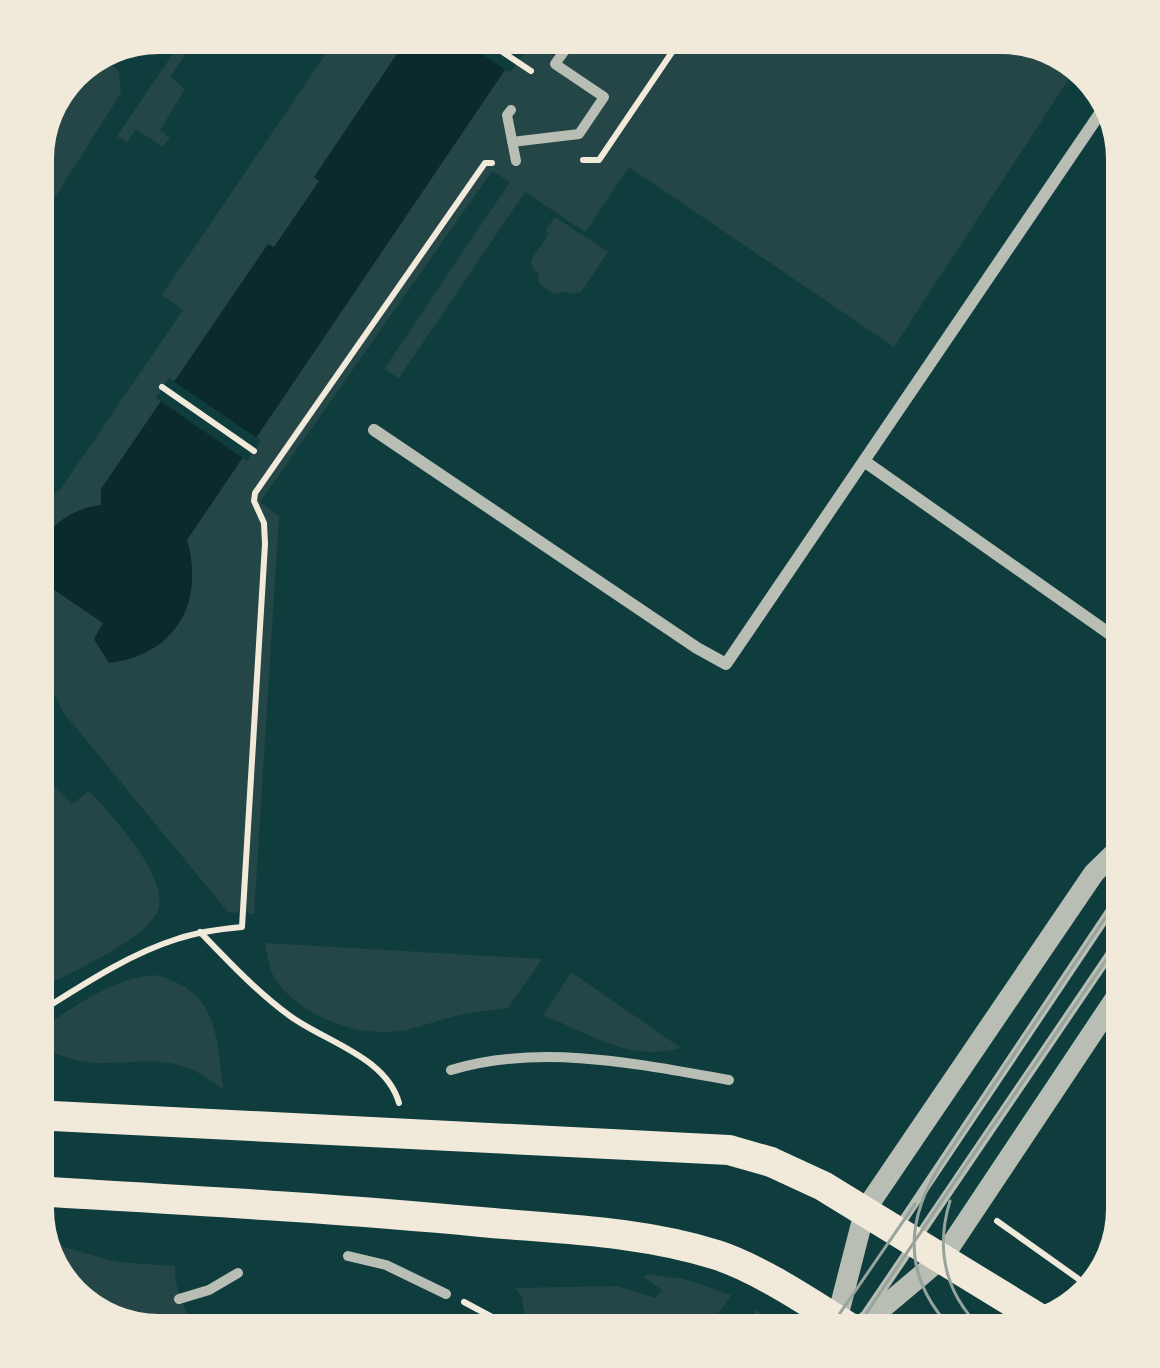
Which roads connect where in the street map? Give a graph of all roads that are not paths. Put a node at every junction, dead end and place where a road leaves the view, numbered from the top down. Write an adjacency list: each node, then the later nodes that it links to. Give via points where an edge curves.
1 (562, 54): 4 (street, via 555,64 604,98 579,134)
2 (511, 110): 4 (street)
3 (1097, 118): 7 (street)
4 (512, 142): 5 (street)
5 (515, 161)
6 (374, 430): 7 (street, via 727,664)
7 (864, 461): 8 (street)
8 (1106, 631)
9 (1106, 861): 17 (street)
10 (1106, 917): 18 (lane)
11 (1106, 960): 18 (lane, via 965,1169)
12 (1106, 1012): 20 (street)
13 (451, 1070): 14 (street, via 508,1057 551,1058)
14 (729, 1080)
15 (54, 1116): 17 (main road, via 729,1150)
16 (54, 1192): 25 (main road, via 615,1234 723,1257)
17 (865, 1210): 18 (main road); 26 (street)
18 (905, 1234): 20 (main road); 27 (lane)
19 (348, 1256): 22 (street)
20 (943, 1258): 24 (main road); 28 (street)
21 (238, 1273): 23 (street)
22 (446, 1294)
23 (179, 1299)
24 (1027, 1310)
25 (824, 1314)
26 (853, 1314)
27 (860, 1314)
28 (870, 1314)

